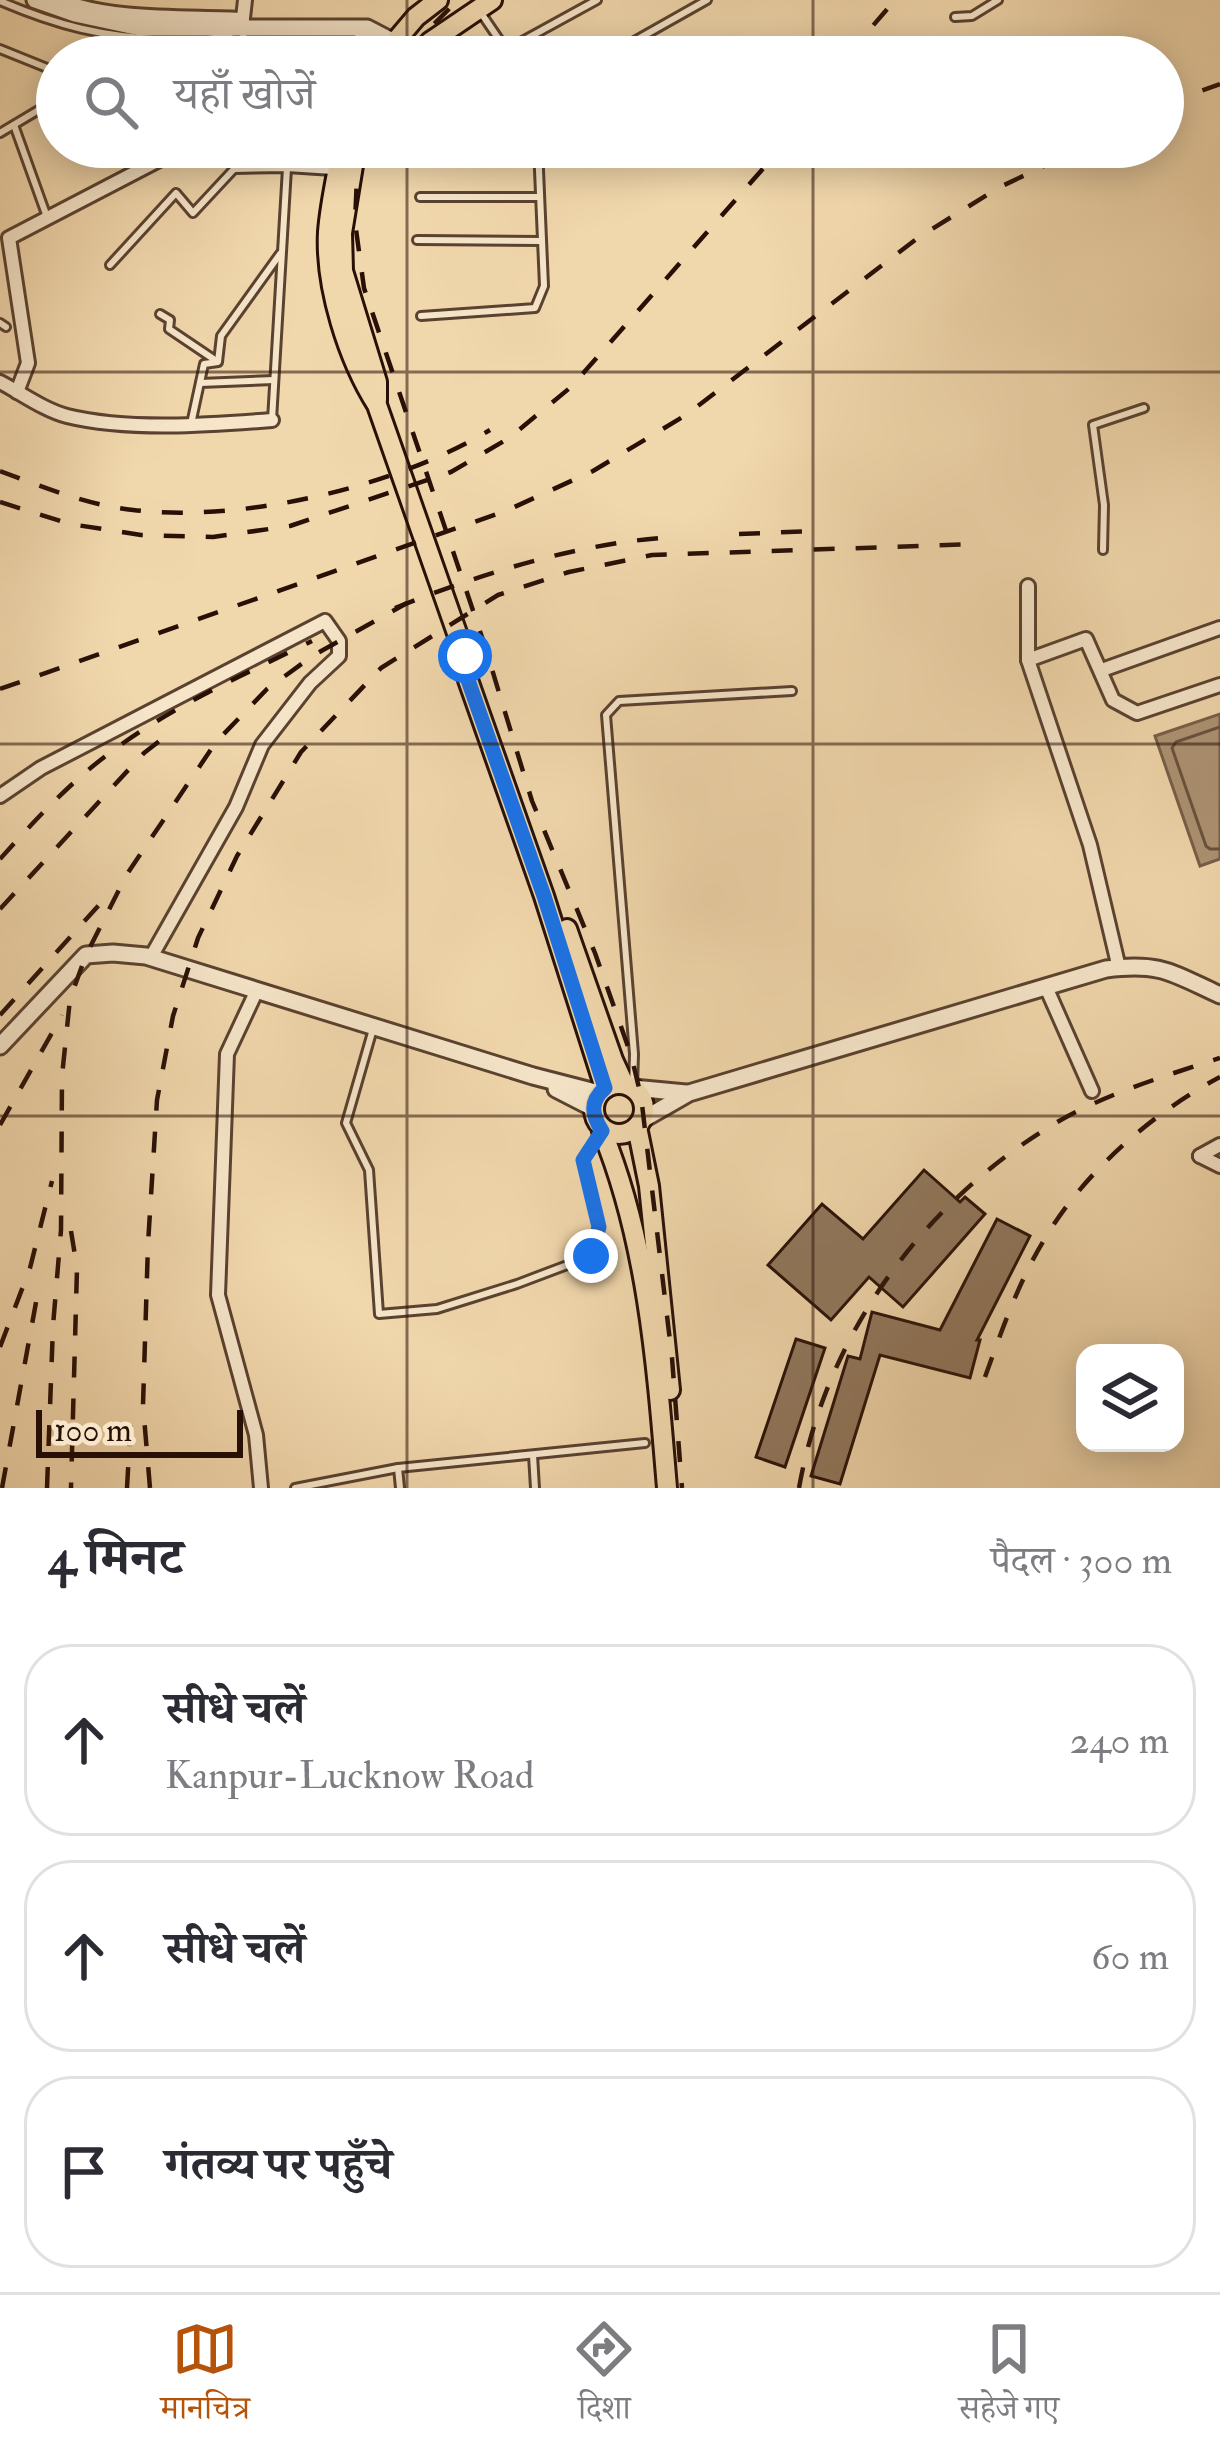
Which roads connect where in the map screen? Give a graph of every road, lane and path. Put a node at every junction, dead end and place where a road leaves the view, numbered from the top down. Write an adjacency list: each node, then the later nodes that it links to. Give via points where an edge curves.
1 (35, 0): 12 (street, via 140,28)
2 (61, 0): 12 (street)
3 (245, 0): 12 (street)
4 (438, 0): 10 (main road)
5 (596, 0): 22 (lane)
6 (707, 0): 23 (lane)
7 (998, 0): 11 (lane)
8 (0, 1): 14 (lane)
9 (485, 4): 20 (main road); 21 (lane)
10 (413, 8): 19 (main road)
11 (956, 17)
12 (242, 24): 13 (street); 15 (lane); 16 (lane)
13 (367, 28): 17 (street); 18 (street)
14 (111, 36)
15 (223, 36)
16 (245, 36)
17 (362, 36)
18 (374, 36)
19 (396, 36)
20 (439, 36)
21 (500, 36)
22 (537, 36)
23 (643, 36)
24 (0, 49): 25 (lane)
25 (36, 64)
26 (36, 111): 27 (lane)
27 (14, 124): 28 (lane); 38 (lane)
28 (0, 133)
29 (143, 168): 38 (street)
30 (267, 168): 31 (lane); 42 (lane, via 234,169 194,213 176,193)
31 (287, 168): 35 (lane); 41 (lane)
32 (338, 168): 35 (main road)
33 (353, 168): 50 (main road, via 343,272)
34 (539, 168): 37 (lane)
35 (338, 171): 50 (main road, via 329,268)
36 (420, 197): 37 (lane)
37 (540, 197): 40 (lane)
38 (47, 218): 49 (street, via 9,238 28,363)
39 (417, 241): 40 (lane)
40 (542, 241): 44 (lane, via 544,286 535,308)
41 (282, 251): 45 (lane, via 221,336); 46 (lane)
42 (110, 265)
43 (160, 314): 45 (lane)
44 (421, 316)
45 (218, 362): 48 (lane, via 204,364)
46 (274, 380): 48 (lane); 52 (lane)
47 (0, 382): 49 (street)
48 (200, 383): 53 (lane)
49 (17, 392): 53 (street, via 62,415)
50 (377, 405): 70 (main road, via 613,1060)
51 (1144, 408): 54 (lane, via 1093,425)
52 (272, 420): 53 (street)
53 (191, 425)
54 (1103, 550)
55 (1028, 586): 57 (street)
56 (1220, 628): 58 (street)
57 (1028, 660): 58 (street, via 1086,639); 63 (street, via 1090,845)
58 (1102, 670): 59 (street, via 1113,700 1137,713)
59 (1220, 685)
60 (792, 691): 70 (lane, via 619,701 606,715 634,1054)
61 (0, 796): 62 (street, via 325,621 339,656 262,746)
62 (151, 957): 65 (street); 68 (street, via 86,956)
63 (1119, 968): 64 (street); 66 (street, via 1167,970)
64 (1046, 987): 69 (street); 71 (street)
65 (257, 990): 67 (street); 80 (street, via 227,1054 218,1295 256,1435)
66 (1220, 995)
67 (374, 1026): 70 (street); 73 (lane, via 346,1123 369,1170 379,1314 437,1309 591,1256 599,1227 583,1160)
68 (0, 1046)
69 (1092, 1091)
70 (611, 1092): 71 (street); 72 (main road, via 644,1106); 73 (main road, via 595,1120)
71 (688, 1093): 72 (street)
72 (639, 1124): 73 (main road, via 620,1135); 79 (main road, via 658,1266)
73 (602, 1131): 79 (main road, via 632,1216)
74 (1220, 1145): 75 (street, via 1200,1156)
75 (1220, 1166)
76 (645, 1444): 77 (lane)
77 (533, 1455): 78 (lane); 83 (lane)
78 (398, 1468): 81 (lane); 82 (lane)
79 (668, 1487)
80 (261, 1488)
81 (295, 1488)
82 (400, 1488)
83 (535, 1488)

